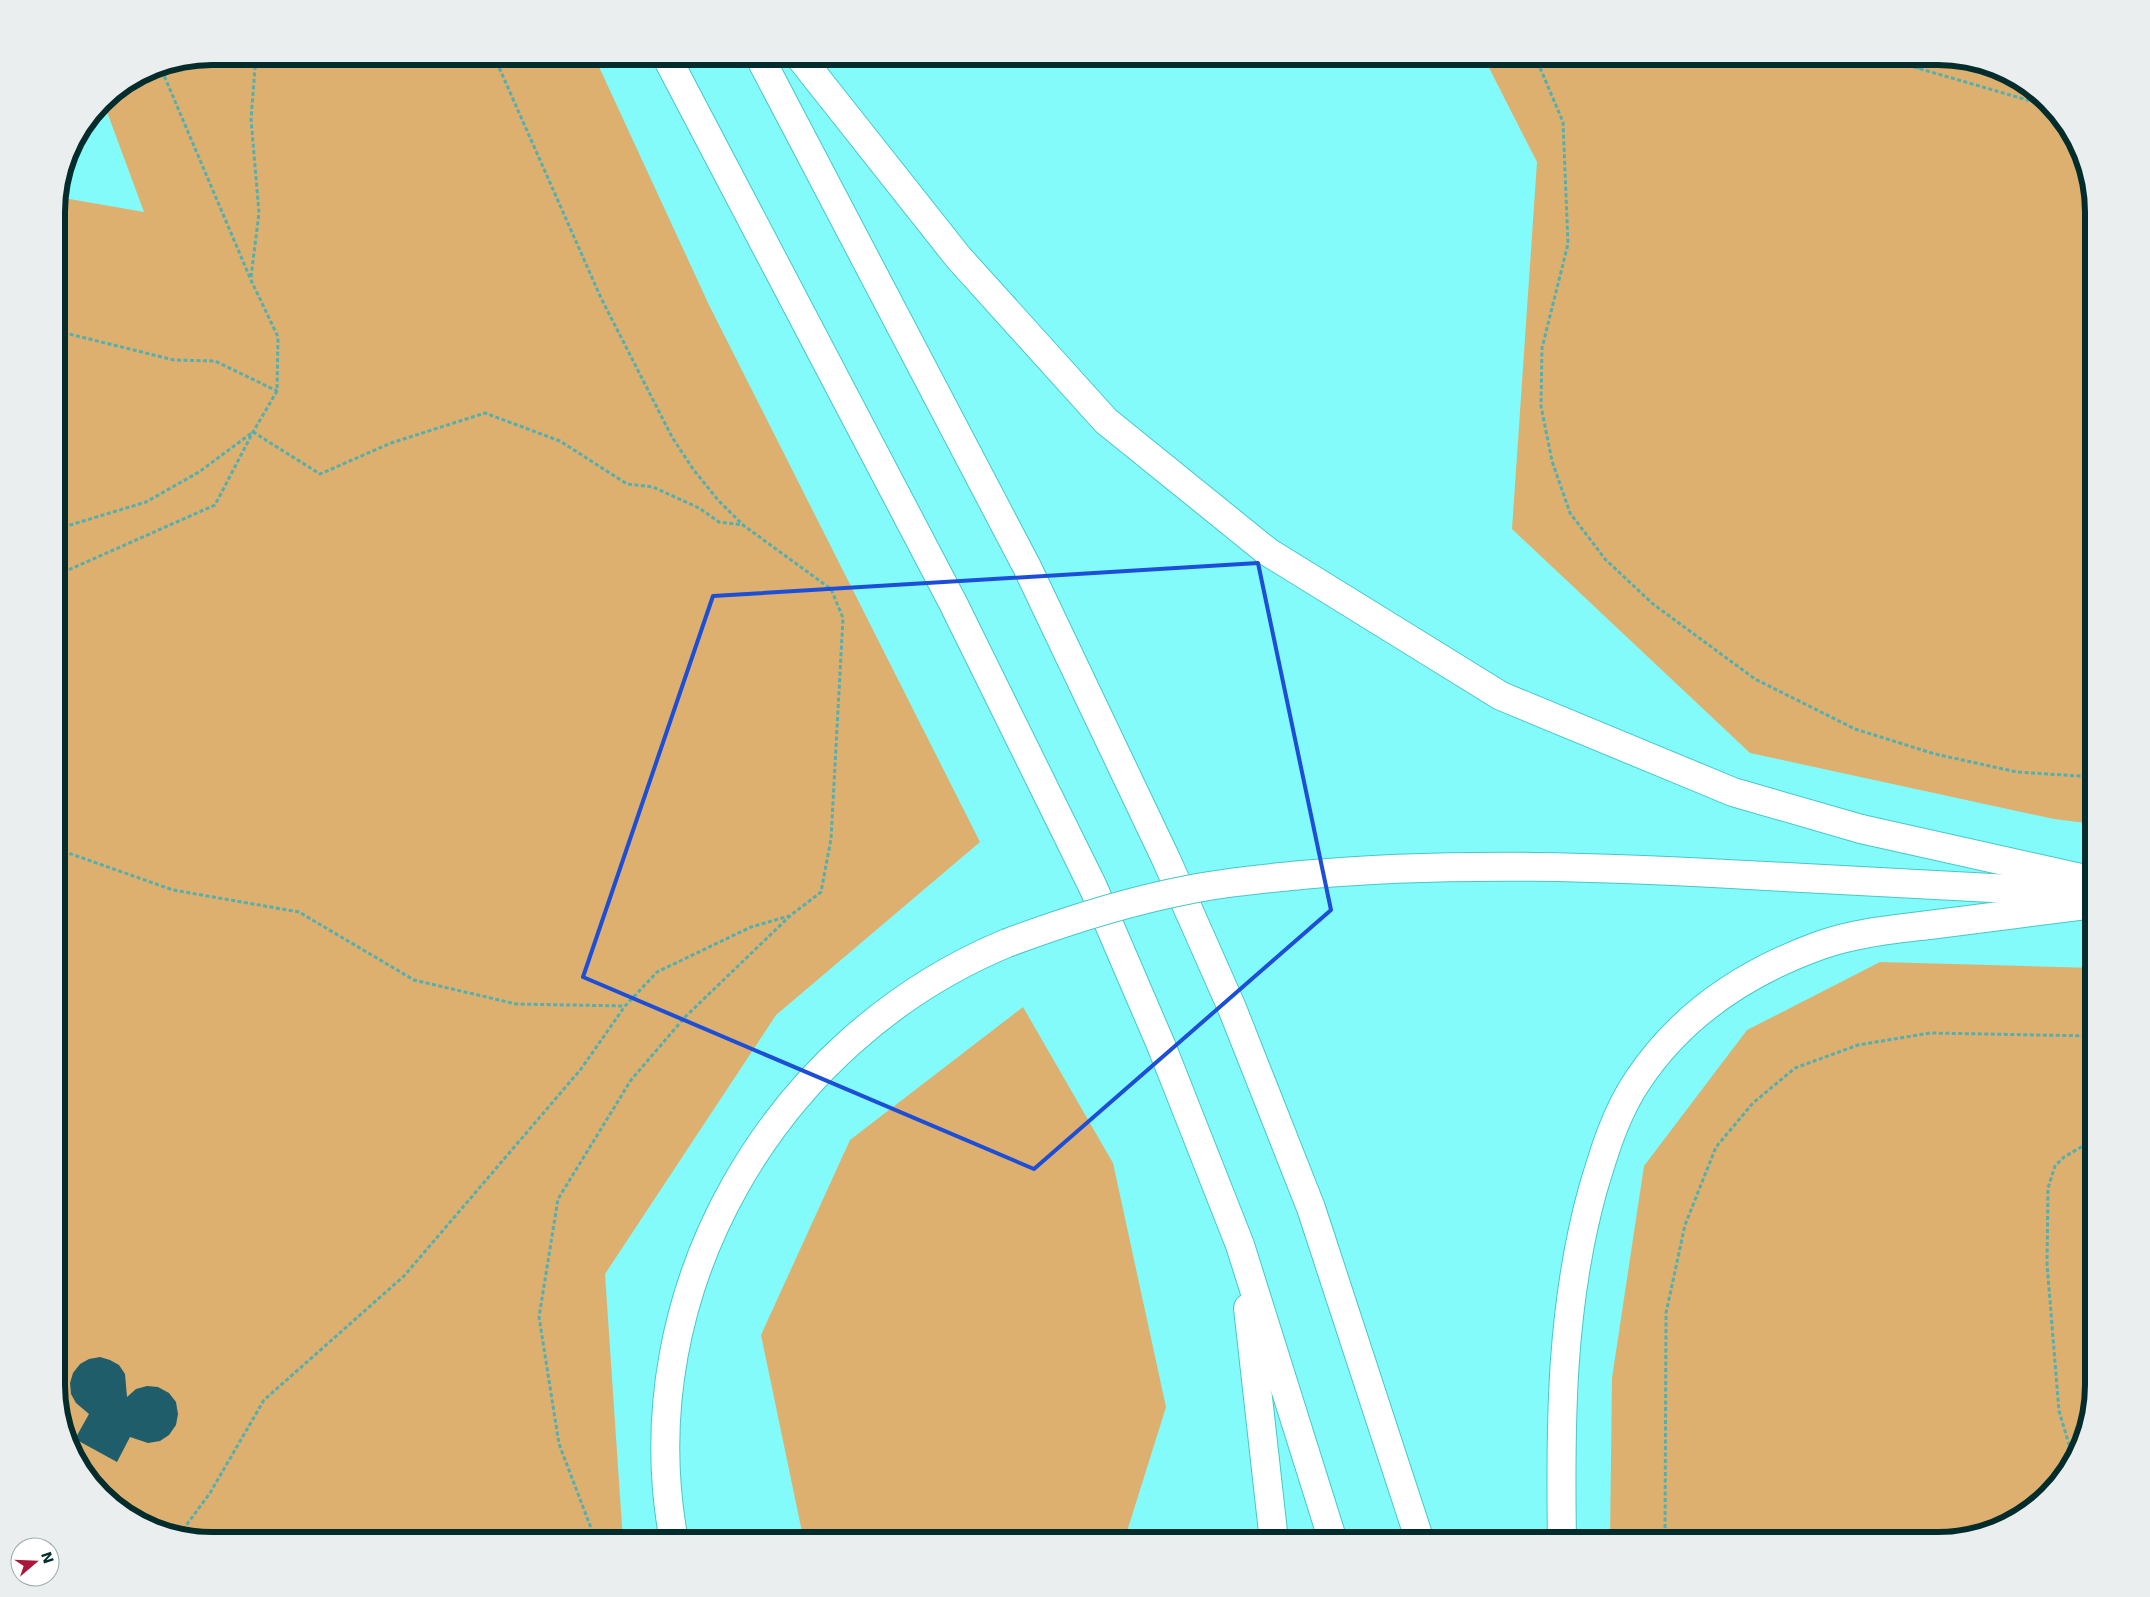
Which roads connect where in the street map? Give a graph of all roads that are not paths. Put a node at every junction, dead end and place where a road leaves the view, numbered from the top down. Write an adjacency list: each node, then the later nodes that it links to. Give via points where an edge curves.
1 (671, 65): 7 (highway, via 953,603 1094,887)
2 (764, 65): 11 (highway, via 1027,567 1166,859 1232,1008 1311,1208)
3 (807, 65): 4 (highway, via 958,257 1106,421 1268,552 1501,696 1733,792 1862,829)
4 (2085, 879)
5 (2085, 893): 8 (highway, bridge, via 1538,866 1370,869 1188,889 1068,920 971,958 926,984 856,1035 828,1062 765,1135 743,1170 707,1241 687,1299 671,1371 665,1441 668,1513)
6 (2085, 905): 12 (highway, via 1875,931 1823,944 1771,964 1719,995 1658,1053 1637,1081 1616,1121 1584,1221 1567,1322 1563,1377)
7 (1240, 1245): 9 (highway); 10 (highway)
8 (672, 1532)
9 (1273, 1532)
10 (1330, 1532)
11 (1417, 1532)
12 (1562, 1532)

